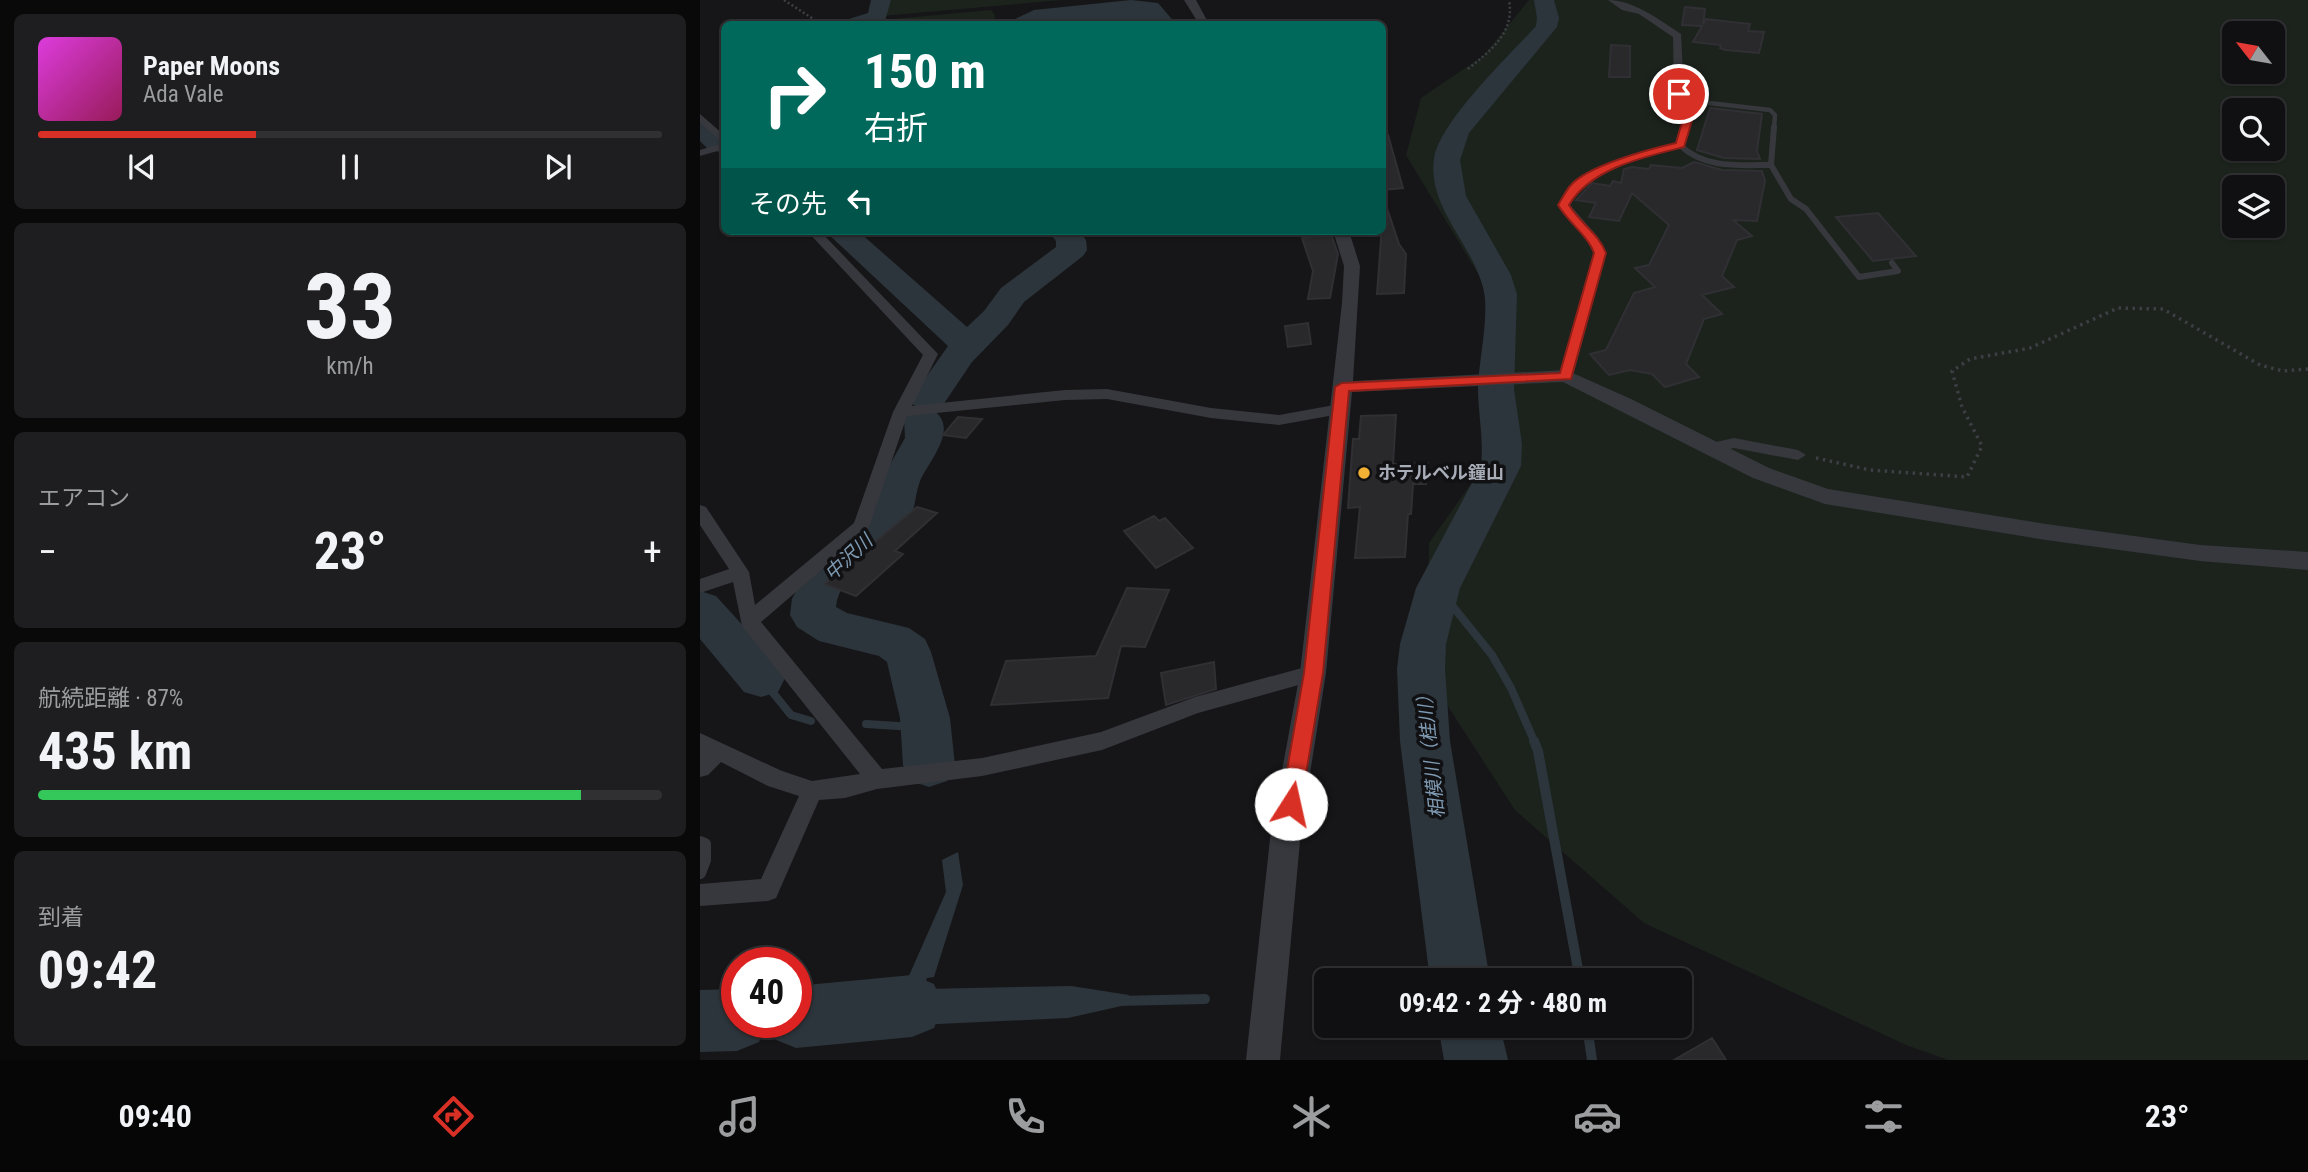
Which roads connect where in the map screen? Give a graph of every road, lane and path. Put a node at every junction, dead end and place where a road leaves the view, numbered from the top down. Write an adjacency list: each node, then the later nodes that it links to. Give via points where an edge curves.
1 (784, 0): 5 (path)
2 (1190, 0): 6 (street)
3 (1509, 0): 7 (path, via 1508,32)
4 (1612, 0): 8 (street, via 1642,12 1678,36 1679,94)
5 (816, 21)
6 (1202, 21)
7 (1468, 69)
8 (1684, 100): 11 (street, via 1691,108); 14 (lane, via 1770,110 1775,115)
9 (700, 117): 10 (street)
10 (721, 137)
11 (1681, 145): 14 (lane, via 1699,159); 19 (street, via 1639,155 1588,178 1575,187 1564,205 1600,253)
12 (721, 147): 13 (street)
13 (700, 153)
14 (1771, 165): 17 (lane, via 1791,199 1806,209 1859,277 1898,271)
15 (817, 235): 22 (street, via 931,354)
16 (1342, 235): 20 (street, via 1352,266)
17 (1892, 262)
18 (2308, 369): 24 (path, via 2283,371 2260,365 2163,309 2118,308 2030,348 1970,359 1952,371 1962,407 1982,446 1967,477 1870,470)
19 (1566, 376): 20 (street); 23 (street)
20 (1342, 387): 21 (street)
21 (1340, 409): 22 (street, via 1279,420 1107,394); 30 (street)
22 (901, 412): 29 (street, via 862,526)
23 (1713, 448): 24 (street, via 1734,443); 26 (street, via 1771,477 1825,496 2200,553)
24 (1798, 454)
25 (700, 511): 27 (street)
26 (2308, 561)
27 (740, 572): 28 (street); 29 (street)
28 (700, 586)
29 (749, 621): 33 (street)
30 (1314, 673): 33 (street, via 1195,705 1102,741 982,767); 38 (street, via 1286,830)
31 (709, 746): 32 (street); 34 (street)
32 (700, 768)
33 (877, 779): 34 (street)
34 (812, 791): 37 (street, via 768,890)
35 (700, 842): 36 (lane, via 705,844)
36 (700, 873)
37 (700, 895)
38 (1263, 1060)

